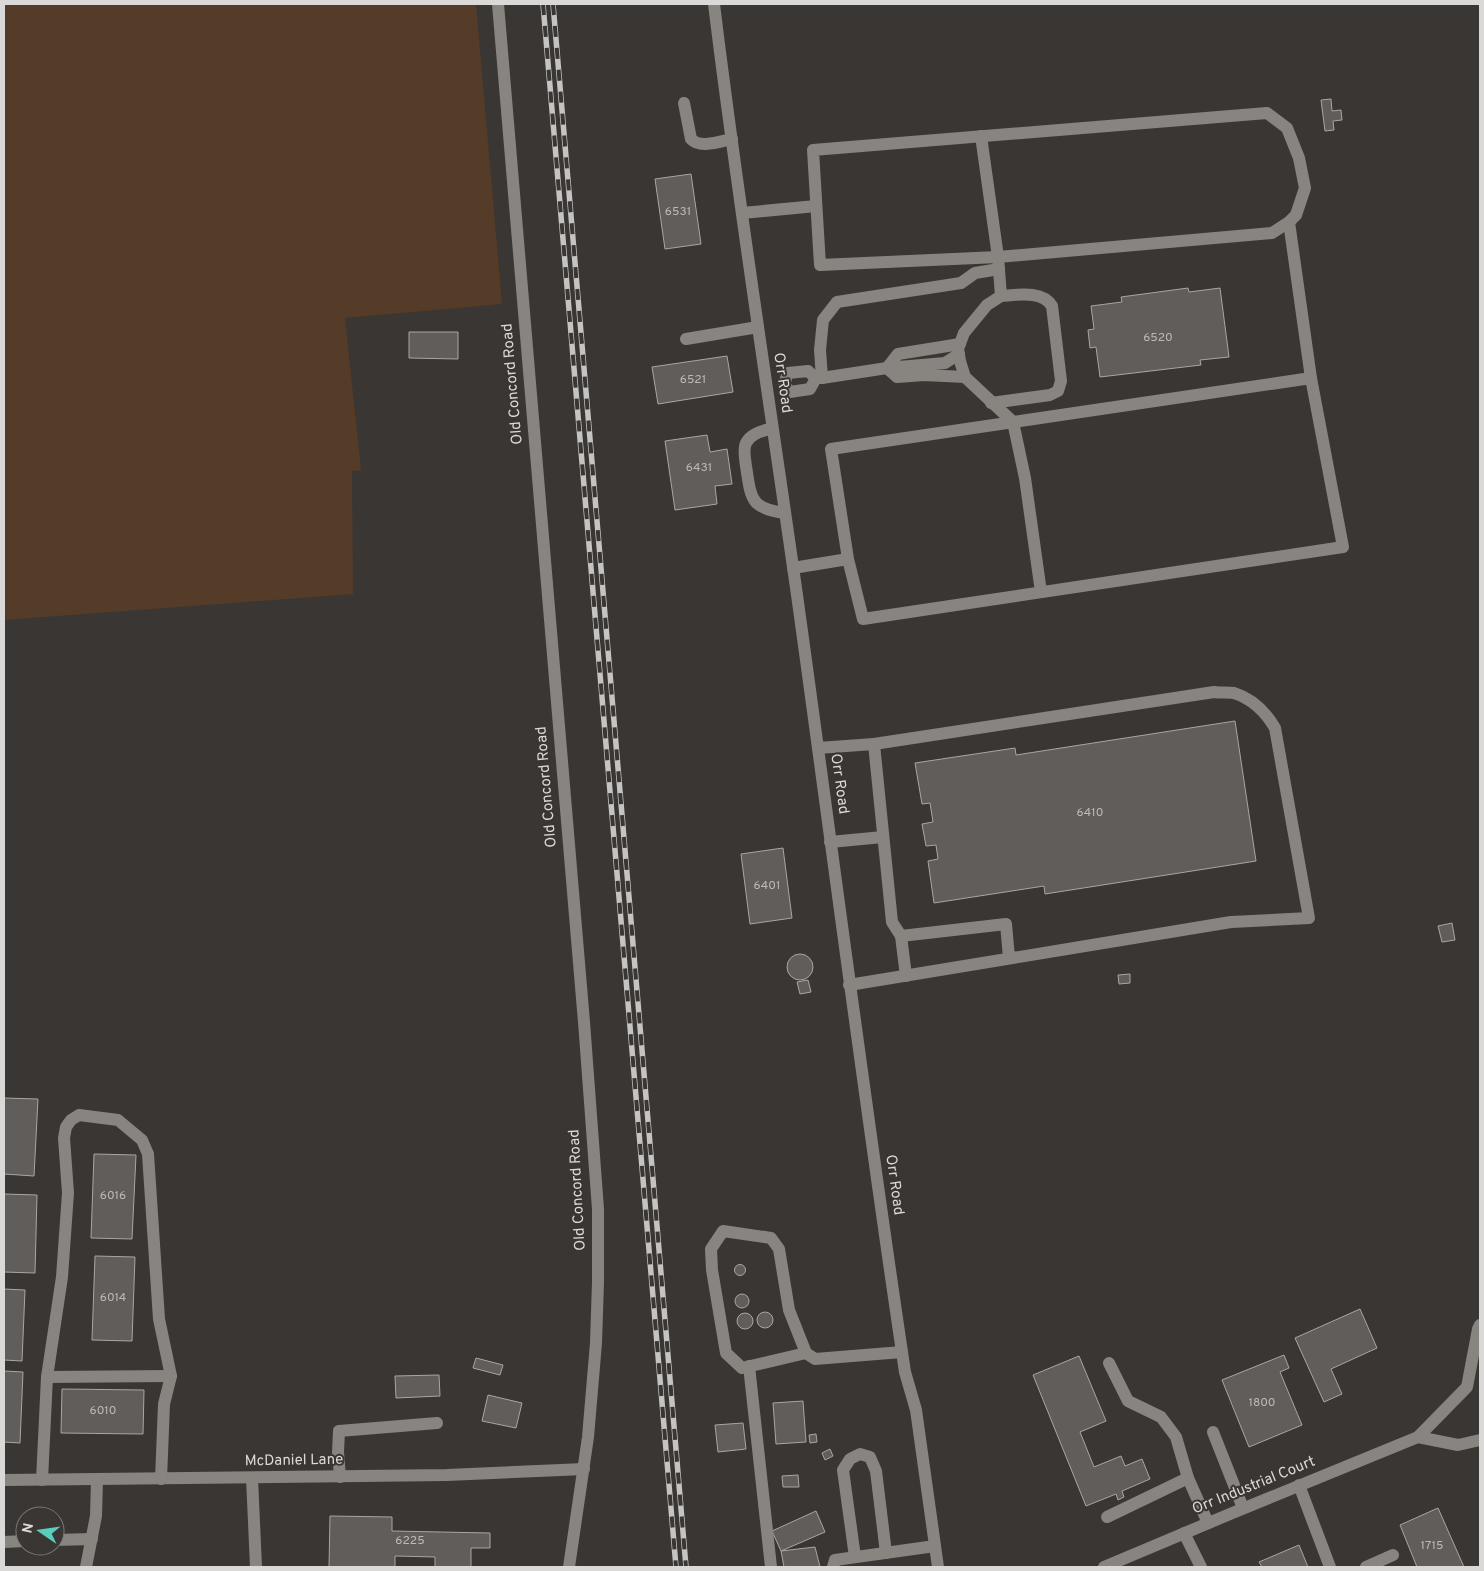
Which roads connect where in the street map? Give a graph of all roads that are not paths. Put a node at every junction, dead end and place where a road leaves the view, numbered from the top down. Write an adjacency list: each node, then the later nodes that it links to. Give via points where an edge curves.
1 (498, 4): 46 (street, Old Concord Road, via 598,1209 596,1343)
2 (714, 4): 5 (street, Orr Road)
3 (684, 103): 5 (street, via 694,143)
4 (981, 136): 6 (street, via 813,150); 8 (street, via 1267,113 1287,128 1299,158 1305,188 1296,215); 9 (street)
5 (732, 139): 7 (street, Orr Road)
6 (816, 206): 7 (street); 9 (street, via 820,264)
7 (742, 213): 11 (street, Orr Road)
8 (1290, 222): 9 (street, via 1272,233); 17 (street)
9 (999, 263): 10 (street); 16 (street, via 961,283 837,302 823,320)
10 (1001, 296): 13 (street, via 987,305 964,332); 20 (street, via 1037,295 1048,300 1052,306 1061,382 1058,391 1050,395)
11 (758, 327): 12 (street); 19 (street, Orr Road)
12 (686, 339)
13 (959, 349): 14 (street, via 945,363); 15 (street)
14 (888, 368): 15 (street, via 897,377); 16 (street)
15 (965, 377): 20 (street)
16 (819, 378): 18 (street, via 810,389 790,392); 18 (street, via 808,371 788,373)
17 (1311, 378): 21 (street); 26 (street, via 1343,547)
18 (784, 384): 19 (street)
19 (766, 386): 22 (street, Orr Road)
20 (992, 403): 21 (street)
21 (1013, 422): 24 (street, via 831,449); 26 (street, via 1025,478)
22 (772, 428): 23 (street, Orr Road); 23 (street, via 753,434 745,444 744,456 750,493 757,504 767,511)
23 (785, 513): 25 (street, Orr Road)
24 (848, 560): 25 (street); 26 (street, via 863,619)
25 (793, 568): 28 (street, Orr Road)
26 (1041, 592)
27 (874, 744): 28 (street); 29 (street); 32 (street, via 1214,692 1233,693 1266,713 1275,728 1309,918 1231,922)
28 (818, 748): 30 (street, Orr Road)
29 (883, 836): 30 (street); 31 (street, via 892,922)
30 (830, 842): 34 (street, Orr Road)
31 (901, 936): 32 (street, via 1006,924); 33 (street)
32 (1009, 958): 33 (street)
33 (906, 976): 34 (street)
34 (850, 985): 36 (street, Orr Road)
35 (1480, 1325): 44 (street, via 1467,1388)
36 (902, 1352): 37 (street, via 815,1359); 61 (street, Orr Road, via 916,1410)
37 (806, 1353): 39 (street); 39 (street, via 789,1310 779,1249 771,1238 722,1232 711,1249 726,1353 742,1368)
38 (1109, 1362): 50 (street, via 1128,1401 1160,1418 1176,1437)
39 (749, 1366): 68 (street)
40 (171, 1376): 41 (street); 41 (street, via 158,1319 148,1154 142,1140 118,1120 79,1115 66,1127 64,1138 68,1193 62,1276); 51 (street, via 164,1404)
41 (47, 1377): 53 (street)
42 (437, 1422): 47 (street, via 339,1431)
43 (1213, 1432): 55 (street)
44 (1418, 1437): 45 (street, via 1458,1445); 54 (street, Orr Industrial Court)
45 (1480, 1440)
46 (584, 1469): 47 (street, McDaniel Lane); 67 (street, Old Concord Road)
47 (340, 1477): 49 (street, McDaniel Lane)
48 (97, 1478): 51 (street, McDaniel Lane); 53 (street, McDaniel Lane); 59 (street)
49 (252, 1478): 51 (street, McDaniel Lane); 66 (street)
50 (1188, 1478): 56 (street); 57 (street)
51 (161, 1479)
52 (4, 1480): 53 (street, McDaniel Lane)
53 (42, 1480)
54 (1299, 1485): 55 (street, Orr Industrial Court); 73 (street)
55 (1243, 1508): 57 (street, Orr Industrial Court)
56 (1107, 1517)
57 (1208, 1523): 58 (street, Orr Industrial Court)
58 (1184, 1533): 71 (street, Orr Industrial Court); 72 (street)
59 (92, 1539): 60 (street); 65 (street)
60 (65, 1540)
61 (935, 1546): 62 (street); 70 (street, Orr Road)
62 (886, 1553): 64 (street); 64 (street, via 876,1471 870,1457 860,1454 850,1459 843,1470)
63 (1393, 1555): 74 (street)
64 (855, 1557): 69 (street, via 835,1560)
65 (86, 1567)
66 (256, 1567)
67 (569, 1567)
68 (771, 1567)
69 (833, 1567)
70 (938, 1567)
71 (1104, 1567)
72 (1201, 1567)
73 (1330, 1567)
74 (1366, 1567)

